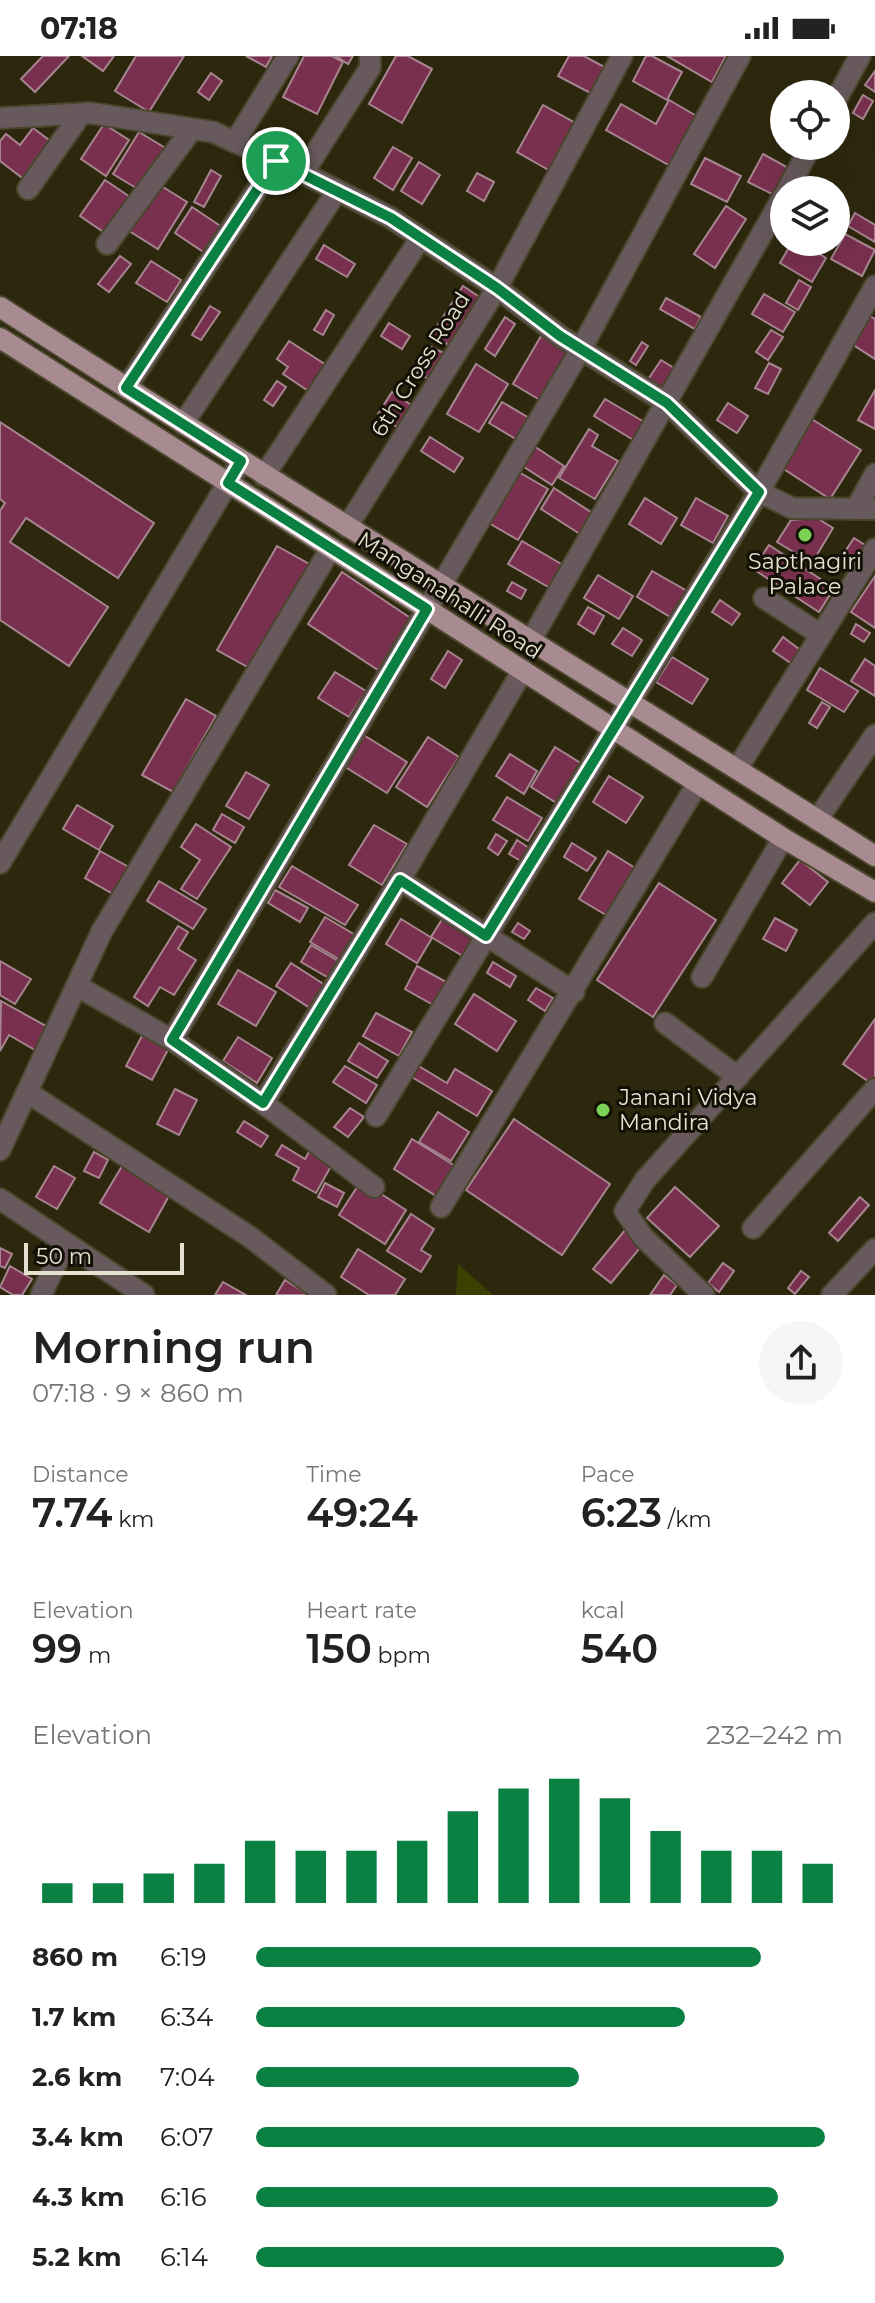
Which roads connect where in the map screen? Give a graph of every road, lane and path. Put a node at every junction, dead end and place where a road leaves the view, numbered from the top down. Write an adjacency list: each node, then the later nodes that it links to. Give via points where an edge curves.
1 (288, 56): 10 (street)
2 (370, 56): 12 (street, via 370,68)
3 (622, 56): 19 (street, 6th Cross Road)
4 (740, 56): 22 (street)
5 (860, 56): 6 (street)
6 (847, 80)
7 (81, 114): 8 (street); 9 (street); 13 (street)
8 (0, 118)
9 (192, 129): 10 (street); 17 (street)
10 (235, 142): 11 (street)
11 (276, 161): 12 (street); 23 (street)
12 (303, 173): 14 (street)
13 (28, 189)
14 (337, 191): 16 (street); 25 (street)
15 (770, 219): 24 (street)
16 (420, 239): 19 (street); 28 (street)
17 (107, 244)
18 (875, 286): 30 (street)
19 (497, 288): 22 (street); 32 (street, 6th Cross Road)
20 (0, 307): 23 (main road, Manganahalli Road)
21 (0, 338): 29 (main road, Manganahalli Road)
22 (581, 349): 24 (street); 35 (street)
23 (126, 388): 25 (main road, Manganahalli Road)
24 (667, 403): 30 (street); 39 (street)
25 (183, 424): 26 (main road, Manganahalli Road)
26 (241, 461): 28 (main road, Manganahalli Road); 29 (street)
27 (875, 474): 31 (street)
28 (264, 476): 32 (main road, Manganahalli Road)
29 (228, 483): 33 (main road, Manganahalli Road); 49 (street)
30 (759, 492): 31 (street, via 792,508); 41 (street)
31 (865, 509)
32 (347, 527): 35 (main road, Manganahalli Road)
33 (331, 548): 37 (main road, Manganahalli Road); 55 (street, via 102,931)
34 (875, 549): 38 (street)
35 (442, 585): 37 (street); 39 (main road, Manganahalli Road)
36 (764, 598): 38 (street)
37 (427, 609): 40 (main road, Manganahalli Road); 58 (street)
38 (821, 635): 44 (street)
39 (531, 640): 41 (main road, Manganahalli Road)
40 (523, 670): 42 (main road, Manganahalli Road); 50 (street)
41 (631, 702): 42 (street); 44 (main road, Manganahalli Road)
42 (615, 730): 45 (main road, Manganahalli Road); 53 (street)
43 (875, 735): 46 (street)
44 (737, 769): 46 (main road, Manganahalli Road)
45 (698, 783): 47 (main road, Manganahalli Road); 56 (street)
46 (817, 820): 48 (main road, Manganahalli Road)
47 (783, 838): 51 (main road, Manganahalli Road); 54 (street)
48 (875, 856)
49 (1, 860)
50 (400, 880): 53 (street); 62 (street)
51 (875, 892)
52 (875, 923): 59 (street)
53 (486, 936): 56 (street); 63 (street)
54 (702, 977)
55 (77, 986): 58 (street); 61 (street)
56 (574, 992): 67 (street)
57 (665, 1023): 59 (street)
58 (172, 1040): 62 (street)
59 (738, 1077): 74 (street, via 645,1180 625,1211 643,1237)
60 (875, 1089): 68 (street)
61 (27, 1092): 64 (street); 73 (street, via 250,1237)
62 (263, 1103): 65 (street)
63 (376, 1116)
64 (0, 1150)
65 (374, 1187)
66 (0, 1199): 69 (street)
67 (441, 1207)
68 (753, 1228)
69 (66, 1243): 71 (street); 72 (street)
70 (875, 1249): 75 (street)
71 (41, 1295)
72 (144, 1295)
73 (326, 1295)
74 (704, 1295)
75 (832, 1295)

